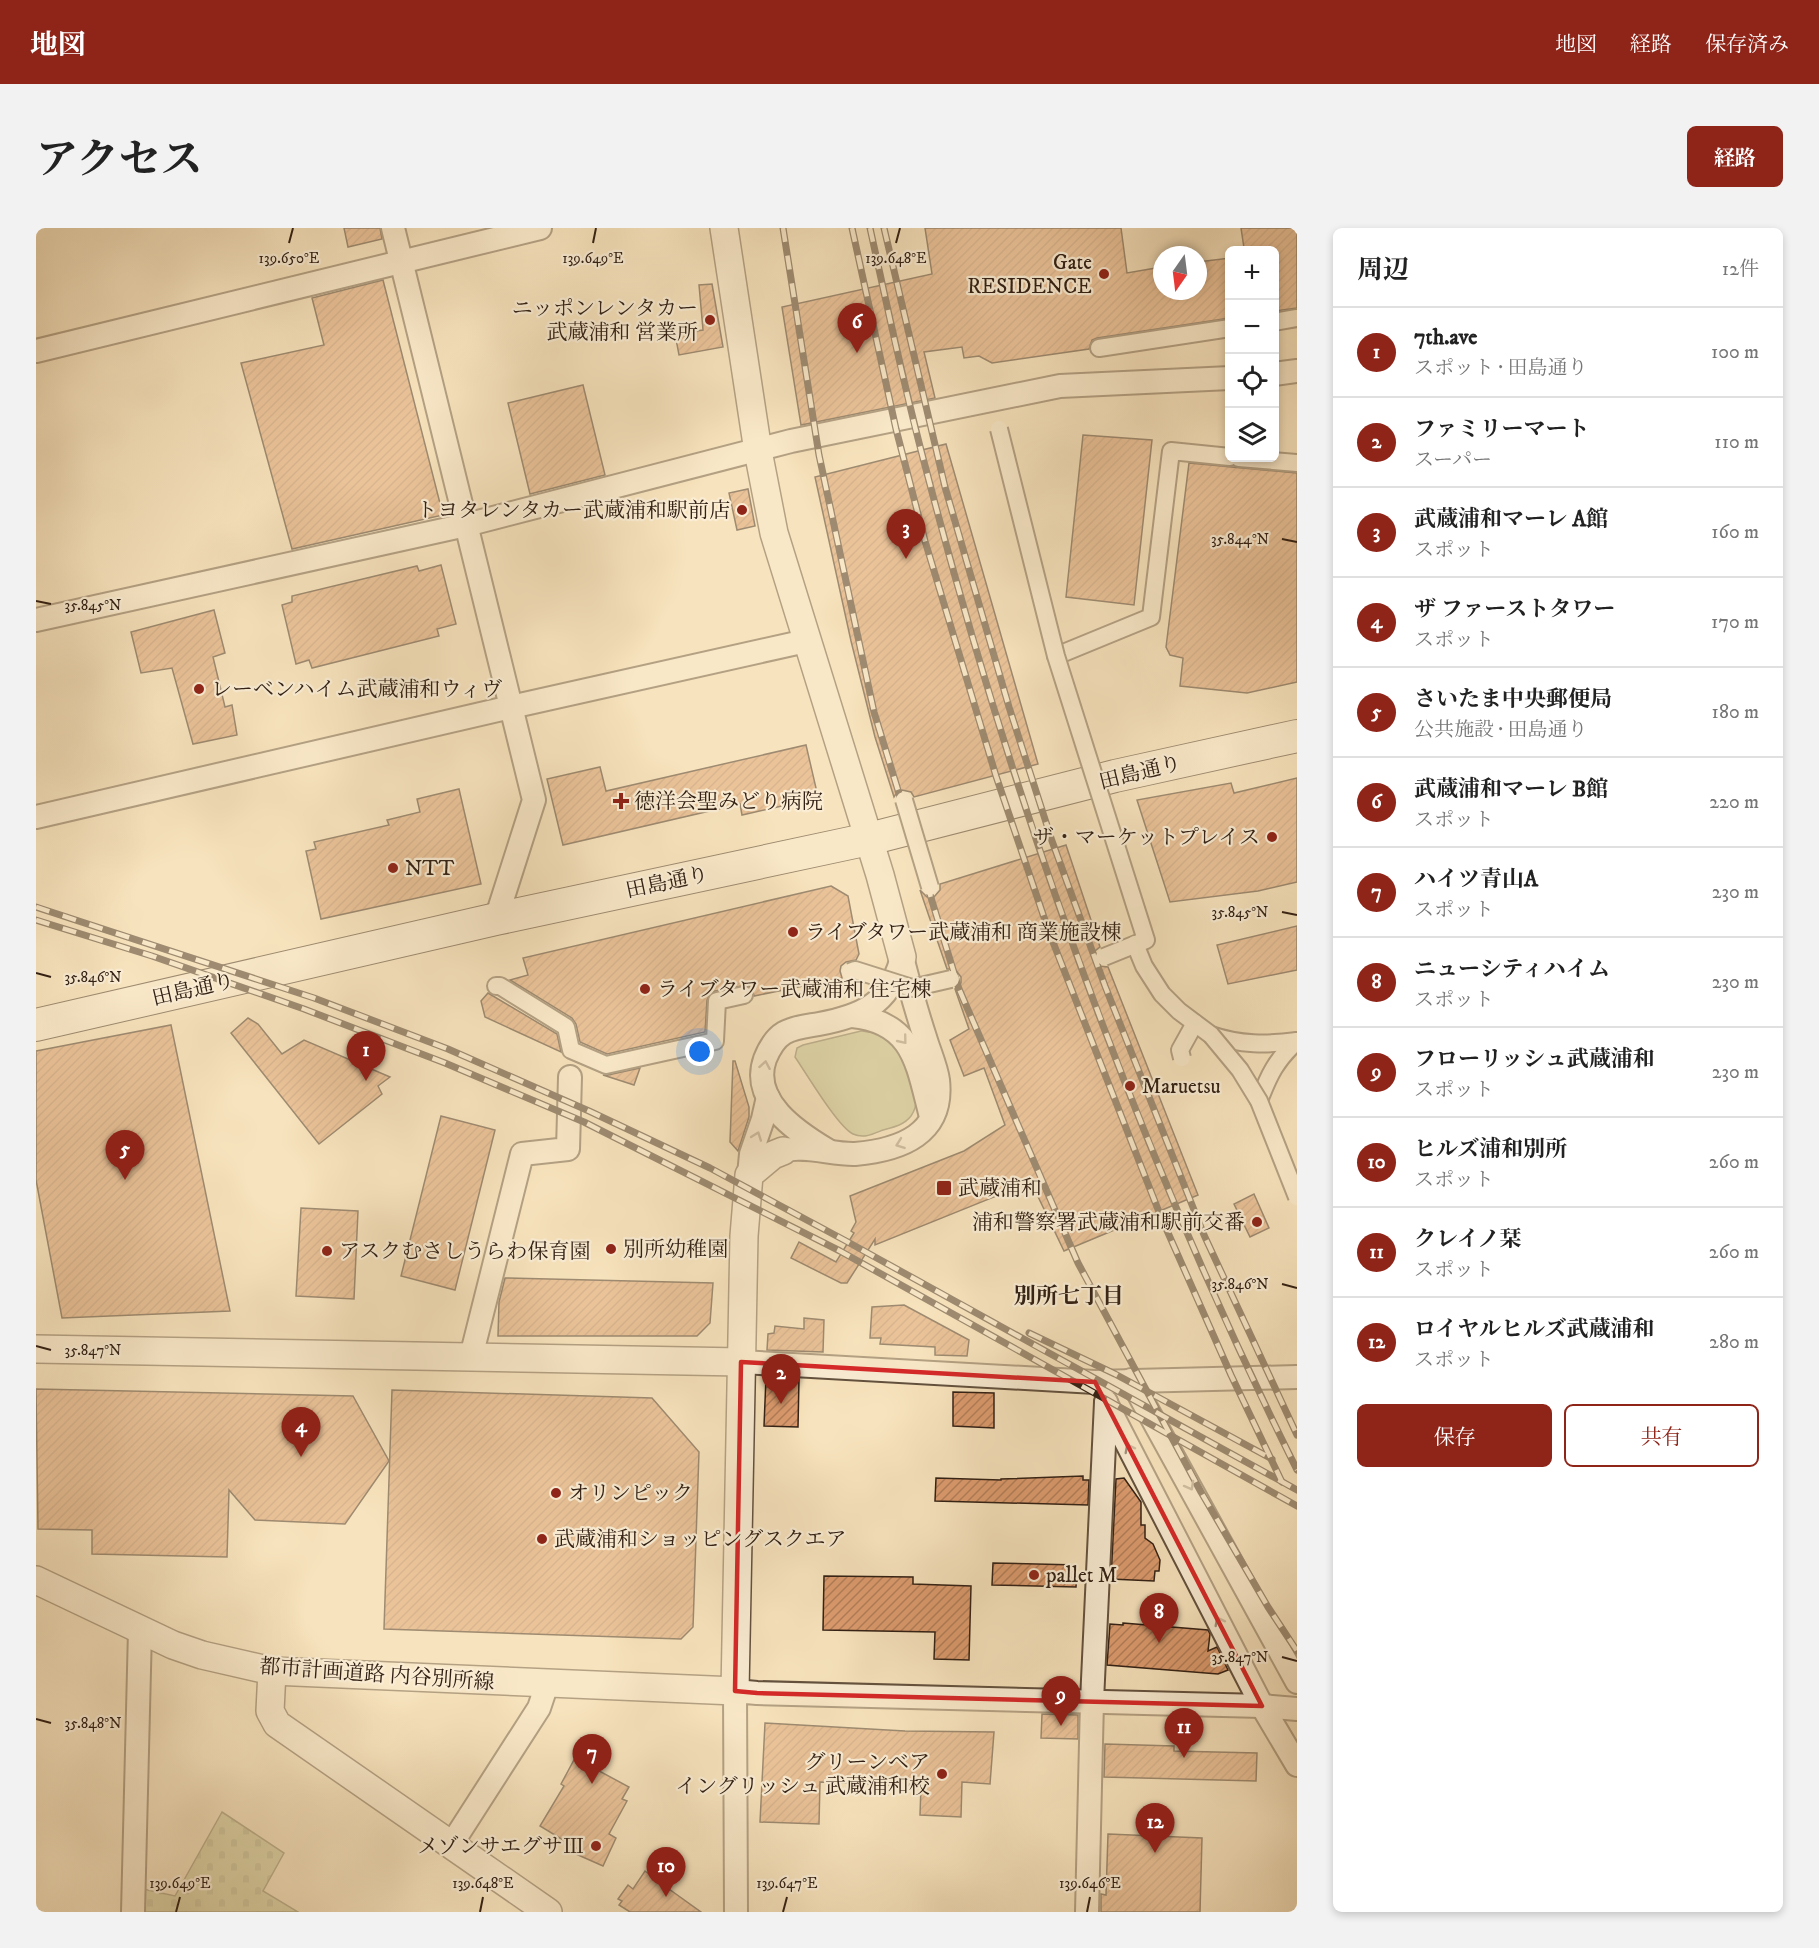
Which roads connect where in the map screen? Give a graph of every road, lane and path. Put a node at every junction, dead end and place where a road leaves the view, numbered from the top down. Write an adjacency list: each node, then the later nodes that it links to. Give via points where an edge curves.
1 (393, 228): 4 (street)
2 (540, 228): 4 (street)
3 (724, 228): 14 (street)
4 (401, 261): 9 (street); 18 (street)
5 (1297, 318): 6 (street)
6 (1279, 321)
7 (1225, 329): 8 (street)
8 (1099, 348)
9 (36, 351)
10 (1297, 371): 11 (street)
11 (1279, 373)
12 (1225, 378): 14 (street, via 1059,386)
13 (999, 429): 21 (street, bridge)
14 (758, 451): 18 (street); 20 (street, via 774,533)
15 (1225, 456): 21 (street, via 1171,451 1151,617)
16 (1279, 461): 17 (street)
17 (1297, 463)
18 (466, 525): 19 (street); 22 (street)
19 (36, 620)
20 (806, 641): 22 (street); 27 (street)
21 (1056, 656): 30 (street, bridge, via 1146,940)
22 (512, 707): 26 (street); 29 (street, via 534,800)
23 (1297, 736): 24 (main road, 田島通り)
24 (1090, 784): 27 (main road, 田島通り); 39 (street, via 1146,965 1160,994 1177,1012)
25 (904, 800): 28 (street, bridge)
26 (36, 817)
27 (869, 839): 29 (main road, 田島通り); 31 (street)
28 (933, 882)
29 (496, 919): 38 (main road, 田島通り)
30 (1136, 944): 32 (street, bridge); 39 (street, bridge, via 1144,966 1162,994)
31 (902, 957): 37 (street, via 896,977 882,997); 45 (street, via 938,1078 938,1104)
32 (1104, 957)
33 (858, 975): 34 (street, bridge, via 912,988)
34 (951, 979)
35 (496, 986): 36 (street, via 566,1027 571,1050 592,1063 606,1065 715,1041 717,1001)
36 (744, 994)
37 (852, 1016): 43 (street, one-way to 37, via 763,1066 775,1040 796,1028); 45 (street, one-way to 45, via 883,1022 901,1036 916,1061)
38 (36, 1025)
39 (1201, 1028): 40 (street, via 1248,1043); 41 (street, bridge, via 1180,1050); 44 (street, bridge, via 1240,1070)
40 (1297, 1041): 44 (street, via 1280,1056)
41 (1182, 1058)
42 (570, 1077): 51 (street, via 568,1149 522,1154)
43 (768, 1097): 47 (street, via 790,1125); 48 (street, one-way to 43, via 751,1154)
44 (1259, 1101): 49 (street, bridge)
45 (932, 1120): 47 (street, one-way to 47, via 923,1132 892,1147 874,1152)
46 (783, 1151): 47 (street); 48 (street)
47 (834, 1153)
48 (749, 1175): 52 (street)
49 (1297, 1197)
50 (36, 1349): 51 (street)
51 (471, 1357): 52 (street)
52 (741, 1362): 55 (street); 62 (street)
53 (1297, 1377): 54 (street)
54 (1131, 1380): 55 (street); 60 (street, one-way to 60)
55 (1095, 1382): 56 (street)
56 (1106, 1402): 63 (street); 64 (street, one-way to 56)
57 (36, 1580): 58 (street, 都市計画道路 内谷別所線)
58 (141, 1630): 59 (street, 都市計画道路 内谷別所線, via 202,1655); 68 (street)
59 (272, 1671): 61 (street, 都市計画道路 内谷別所線); 67 (street, via 270,1711 278,1724)
60 (1297, 1682)
61 (547, 1684): 62 (street, 都市計画道路 内谷別所線); 67 (street, via 539,1708)
62 (735, 1691): 63 (street); 70 (street)
63 (1092, 1701): 64 (street); 71 (street)
64 (1262, 1706): 65 (street); 66 (street)
65 (1297, 1709)
66 (1297, 1765)
67 (451, 1845): 69 (street)
68 (133, 1912)
69 (548, 1912)
70 (735, 1912)
71 (1087, 1912)

